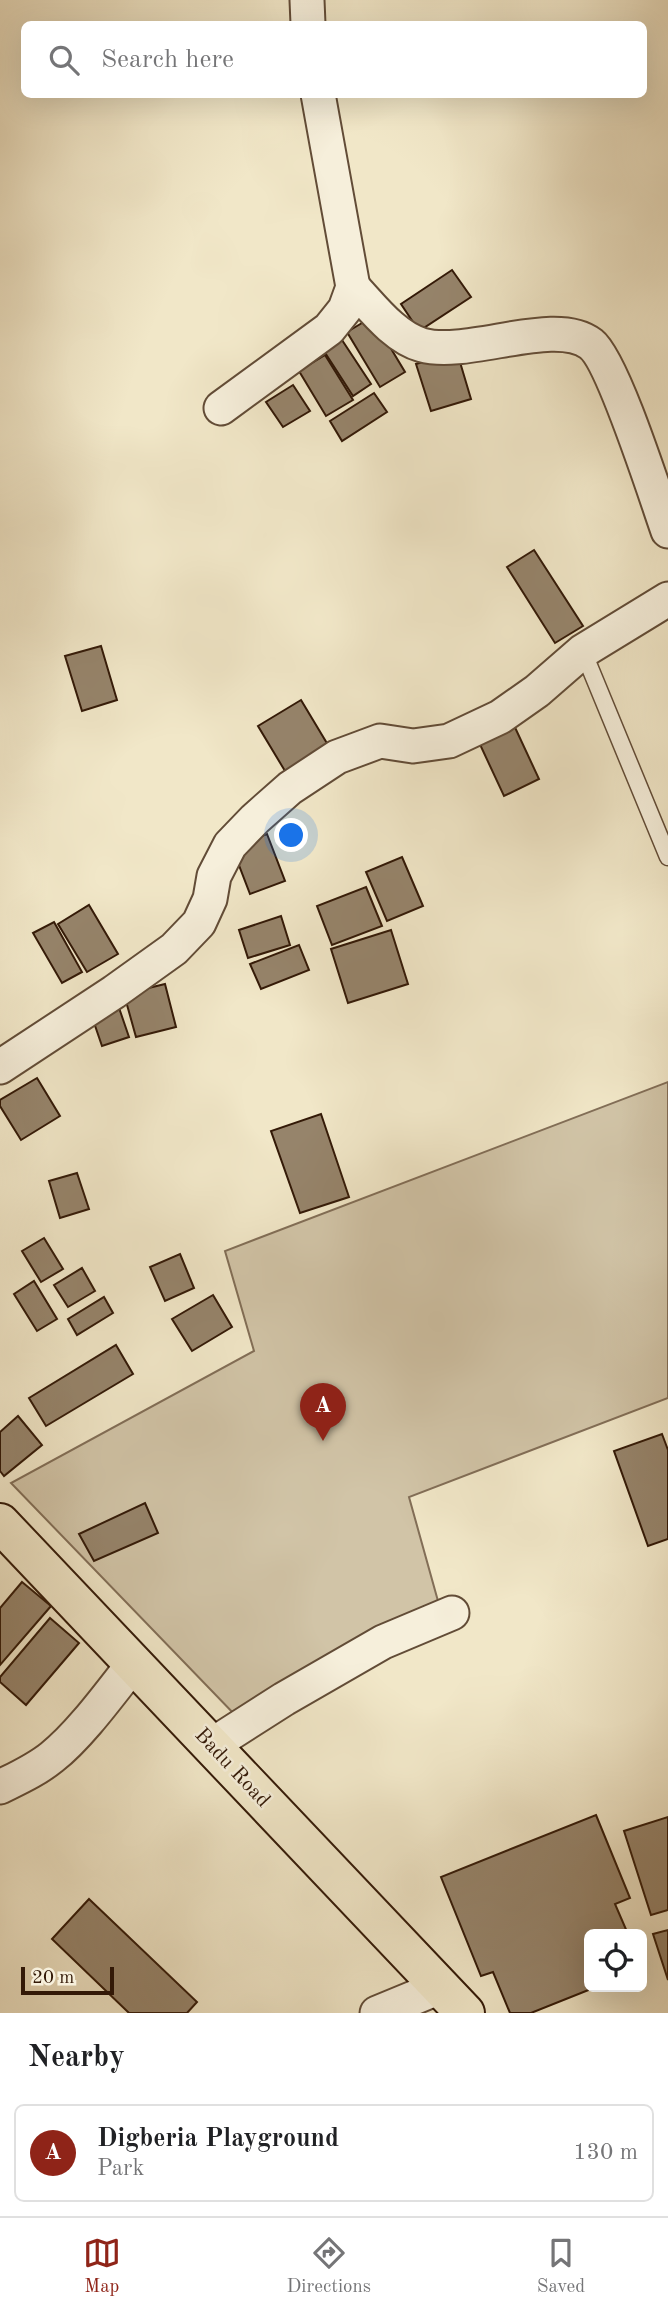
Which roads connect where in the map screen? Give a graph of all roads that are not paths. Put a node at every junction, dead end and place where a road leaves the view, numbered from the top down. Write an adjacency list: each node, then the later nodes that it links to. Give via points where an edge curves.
1 (307, 0): 2 (street)
2 (308, 21)
3 (319, 98): 4 (street)
4 (352, 287): 5 (street, via 345,309 329,329); 6 (street, via 397,331 421,345 447,348 553,334 590,343 612,380)
5 (221, 408)
6 (668, 531)
7 (668, 599): 8 (street)
8 (583, 651): 9 (lane); 10 (street, via 500,717 449,741 413,747 380,741 337,757 290,788 230,845 199,923 174,949)
9 (668, 857)
10 (0, 1068)
11 (0, 1523): 13 (main road, Badu Road)
12 (452, 1613): 14 (street, via 383,1642)
13 (134, 1663): 14 (main road, Badu Road); 15 (street, via 53,1756)
14 (212, 1745): 16 (main road, Badu Road)
15 (0, 1787)
16 (452, 2000): 17 (street)
17 (377, 2013)

